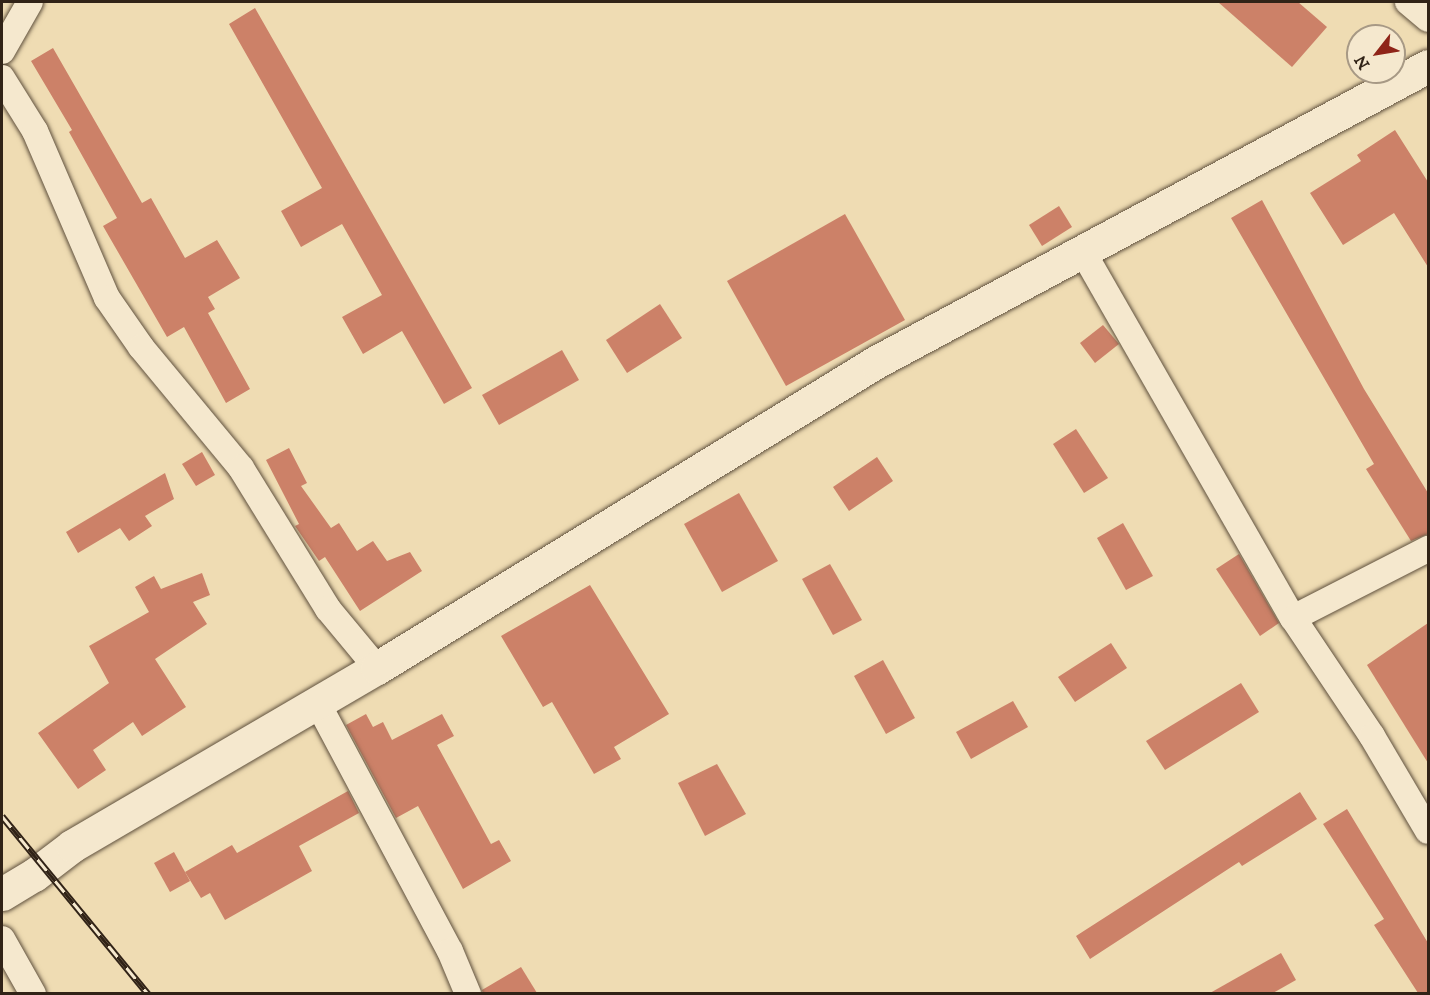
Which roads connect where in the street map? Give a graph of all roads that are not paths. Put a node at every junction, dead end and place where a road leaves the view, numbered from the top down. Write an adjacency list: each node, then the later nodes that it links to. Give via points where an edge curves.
1 (30, 2): 4 (street)
2 (1408, 2): 3 (street)
3 (1428, 19)
4 (2, 51)
5 (1428, 66): 7 (street)
6 (2, 78): 10 (street, via 34,131 107,298 141,346 241,468 328,609)
7 (1083, 252): 9 (street); 10 (street, via 876,362)
8 (1428, 549): 9 (street)
9 (1293, 618): 12 (street, via 1372,736)
10 (377, 668): 11 (street)
11 (317, 702): 13 (street, via 72,846); 16 (street, via 450,951)
12 (1428, 831)
13 (2, 894)
14 (2, 939): 15 (street)
15 (33, 993)
16 (468, 993)

